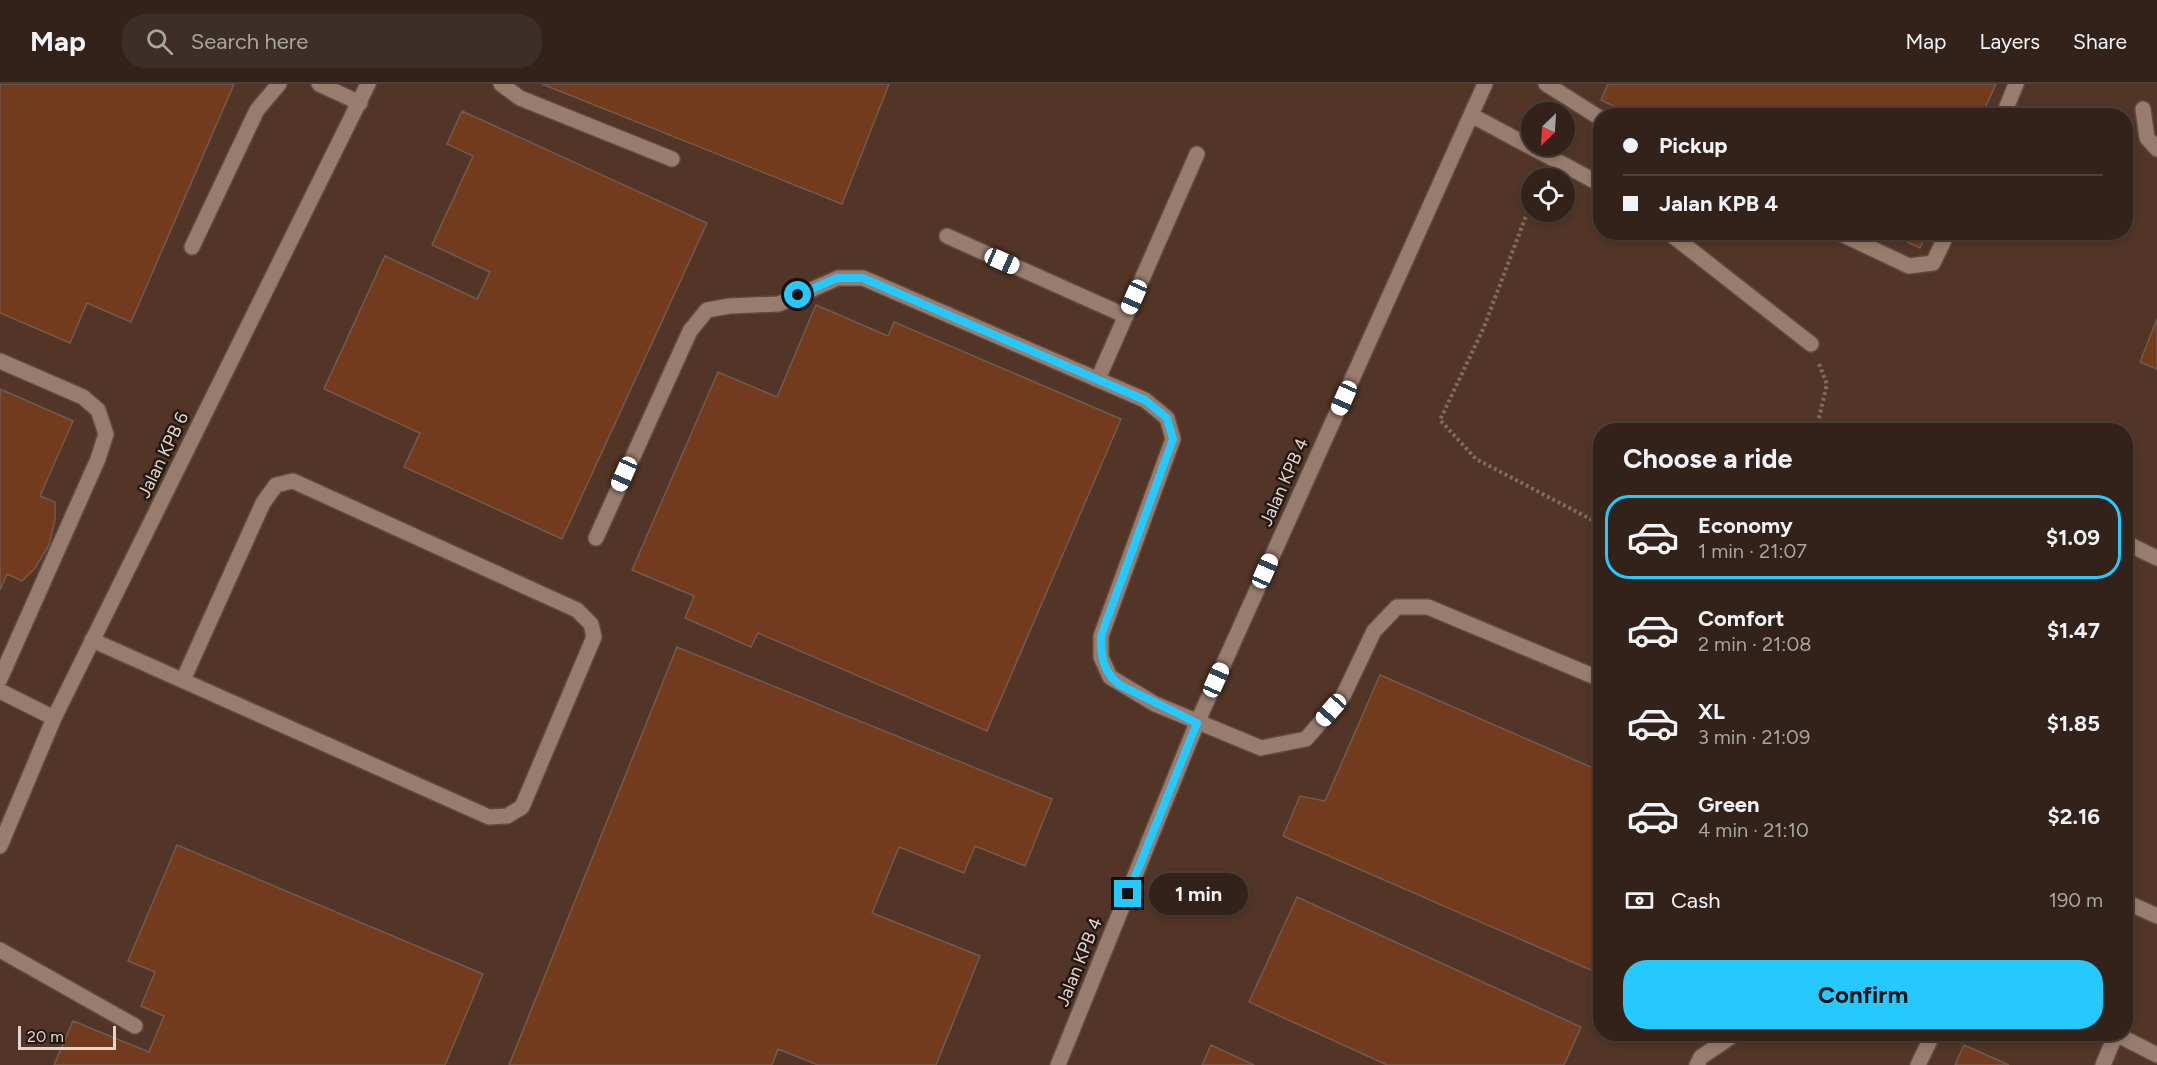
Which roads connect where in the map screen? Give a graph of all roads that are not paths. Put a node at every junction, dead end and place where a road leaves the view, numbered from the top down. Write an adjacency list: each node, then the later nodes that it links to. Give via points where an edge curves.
1 (279, 84): 21 (street, via 257,110)
2 (319, 84): 8 (street)
3 (368, 84): 8 (street, Jalan KPB 6)
4 (501, 84): 15 (street, via 520,98)
5 (1485, 84): 12 (street, Jalan KPB 4)
6 (1546, 84): 11 (street)
7 (2016, 84): 9 (street)
8 (360, 103): 29 (street, Jalan KPB 6)
9 (2006, 108)
10 (2143, 109): 13 (street, via 2147,138)
11 (1593, 114)
12 (1471, 115): 16 (street); 35 (street, Jalan KPB 4)
13 (2157, 149)
14 (1197, 154): 22 (street)
15 (672, 159)
16 (1593, 180)
17 (947, 236): 22 (street)
18 (1678, 240): 23 (street)
19 (1854, 240): 20 (street, via 1909,266 1933,263)
20 (1944, 240)
21 (192, 247)
22 (1126, 316): 25 (street)
23 (1811, 344)
24 (0, 361): 31 (street, via 83,397 98,410 106,434)
25 (1098, 379): 26 (street, via 863,278 837,278 778,304 707,310 690,332); 35 (street, via 1145,400 1167,418 1173,439 1101,636 1101,657 1110,678 1130,692)
26 (596, 538)
27 (2133, 546): 28 (street)
28 (2157, 558)
29 (92, 640): 32 (street); 34 (street, Jalan KPB 6)
30 (1593, 676): 35 (street, via 1428,607 1397,607 1374,631 1343,696 1306,739 1261,748)
31 (0, 679)
32 (183, 680): 32 (street, via 489,817 507,816 522,807 594,637 591,624 577,610 293,481 276,485 263,503)
33 (0, 691): 34 (street)
34 (54, 718): 36 (street, Jalan KPB 6)
35 (1197, 723): 46 (street, Jalan KPB 4)
36 (0, 846)
37 (2133, 905): 38 (street)
38 (2157, 916)
39 (0, 950): 40 (street)
40 (135, 1026)
41 (1725, 1041): 47 (street)
42 (1929, 1041): 48 (street)
43 (2113, 1041): 49 (street)
44 (2130, 1041): 45 (street)
45 (2157, 1055)
46 (1059, 1065)
47 (1696, 1065)
48 (1918, 1065)
49 (2103, 1065)

